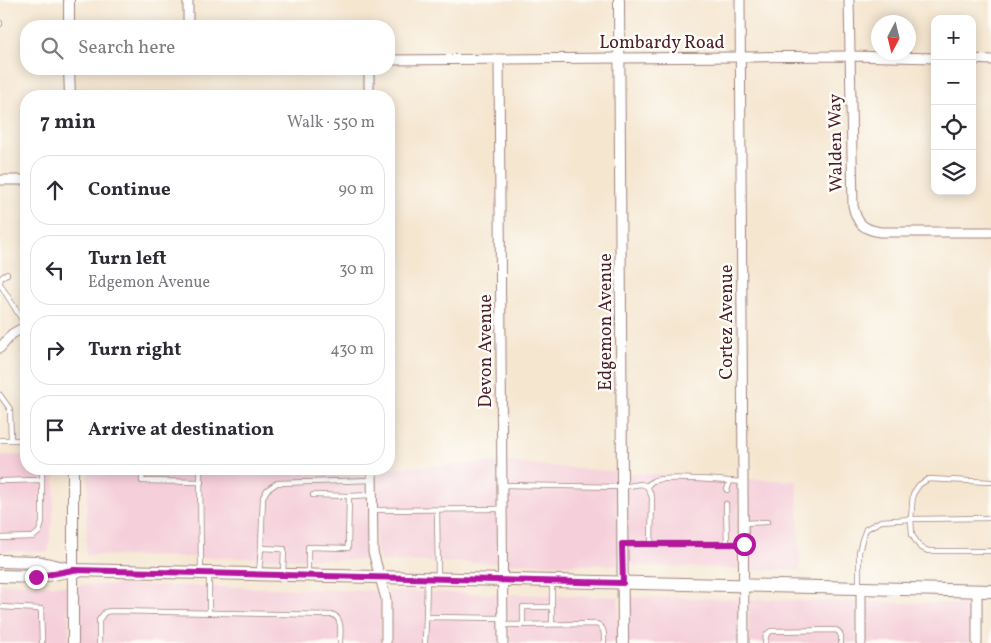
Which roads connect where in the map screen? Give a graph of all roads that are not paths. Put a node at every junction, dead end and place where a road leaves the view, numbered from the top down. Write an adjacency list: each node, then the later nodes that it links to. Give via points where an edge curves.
1 (69, 0): 6 (street)
2 (188, 0): 7 (street)
3 (619, 0): 9 (street, Edgemon Avenue)
4 (740, 0): 10 (street, Cortez Avenue)
5 (849, 0): 8 (street, Walden Way)
6 (69, 20)
7 (188, 20)
8 (850, 56): 10 (street, Lombardy Road); 11 (street, Lombardy Road); 22 (street, Walden Way, via 853,206 862,226 880,232)
9 (619, 58): 10 (street, Lombardy Road); 12 (street, Lombardy Road); 45 (street, Edgemon Avenue)
10 (740, 58): 41 (street, Cortez Avenue)
11 (931, 58)
12 (499, 59): 14 (street, Lombardy Road); 43 (street, Devon Avenue)
13 (976, 59): 15 (street)
14 (395, 60)
15 (991, 60)
16 (69, 75): 18 (street)
17 (369, 75): 19 (street)
18 (70, 90)
19 (369, 90)
20 (0, 180): 21 (street)
21 (20, 180)
22 (991, 232)
23 (7, 274): 24 (lane, via 0,279 0,284)
24 (20, 316)
25 (20, 329): 26 (street)
26 (0, 348)
27 (0, 395): 29 (lane, via 10,408)
28 (0, 440): 29 (lane)
29 (11, 440): 30 (lane)
30 (20, 440)
31 (41, 475): 36 (lane)
32 (73, 475): 66 (street)
33 (142, 475): 40 (lane, via 142,481)
34 (200, 475): 40 (lane)
35 (372, 475): 37 (street)
36 (41, 480): 38 (lane); 58 (lane, via 42,523 39,532 33,538)
37 (372, 480): 48 (street); 63 (lane, via 277,483 263,497)
38 (0, 481)
39 (730, 481): 41 (lane); 44 (lane, via 665,479 654,480); 46 (lane)
40 (200, 482): 67 (lane)
41 (743, 482): 56 (street, Cortez Avenue)
42 (991, 482): 55 (lane, via 928,479 913,494)
43 (502, 485): 45 (lane); 51 (street, Devon Avenue)
44 (647, 486): 45 (lane); 60 (lane, via 652,497)
45 (622, 487): 59 (street, Edgemon Avenue)
46 (726, 490)
47 (313, 495): 49 (lane)
48 (372, 495): 49 (lane); 52 (street)
49 (349, 496): 71 (lane, via 348,548 308,547)
50 (726, 504): 61 (lane)
51 (502, 509): 53 (lane); 74 (street, Devon Avenue)
52 (372, 510): 53 (lane); 72 (street, via 373,552)
53 (437, 510): 73 (lane)
54 (991, 518): 55 (lane)
55 (911, 519): 64 (lane, via 912,535 920,547 928,551); 78 (lane, via 881,520 866,529 859,552)
56 (743, 522): 57 (lane); 62 (street, Cortez Avenue)
57 (767, 522)
58 (0, 538)
59 (622, 544): 60 (lane); 76 (street, Edgemon Avenue)
60 (651, 544): 61 (lane)
61 (727, 544): 62 (lane)
62 (744, 544): 77 (street, Cortez Avenue)
63 (261, 548): 68 (lane); 69 (lane, via 284,549)
64 (991, 550)
65 (0, 561): 66 (main road, via 37,562)
66 (73, 570): 67 (main road); 70 (main road, via 36,577); 89 (street)
67 (205, 573): 68 (main road); 83 (lane)
68 (259, 574): 69 (main road)
69 (283, 575): 71 (main road)
70 (0, 576)
71 (308, 576): 72 (main road)
72 (380, 577): 73 (main road); 92 (street, via 386,599)
73 (432, 578): 74 (main road); 84 (lane)
74 (503, 580): 75 (main road); 85 (street, Devon Avenue)
75 (552, 581): 76 (main road); 81 (lane)
76 (623, 583): 77 (main road); 96 (street, Edgemon Avenue)
77 (744, 586): 78 (main road); 97 (street, Cortez Avenue)
78 (860, 588): 79 (main road); 100 (street)
79 (977, 590): 80 (main road); 101 (street)
80 (991, 591)
81 (552, 607): 86 (lane); 87 (lane, via 523,607)
82 (0, 608): 88 (lane, via 41,609)
83 (209, 613): 90 (lane, via 104,612 99,620); 91 (lane, via 334,615 340,623)
84 (426, 618): 85 (lane); 93 (lane)
85 (503, 622): 87 (lane); 94 (street, Devon Avenue)
86 (552, 624): 87 (lane); 95 (lane, via 597,624 604,631)
87 (522, 625)
88 (42, 643)
89 (73, 643)
90 (99, 643)
91 (340, 643)
92 (386, 643)
93 (425, 643)
94 (503, 643)
95 (604, 643)
96 (623, 643)
97 (744, 643)
98 (765, 643): 99 (lane, via 766,635 771,631 836,630 841,636)
99 (841, 643)
100 (861, 643)
101 (977, 643)

